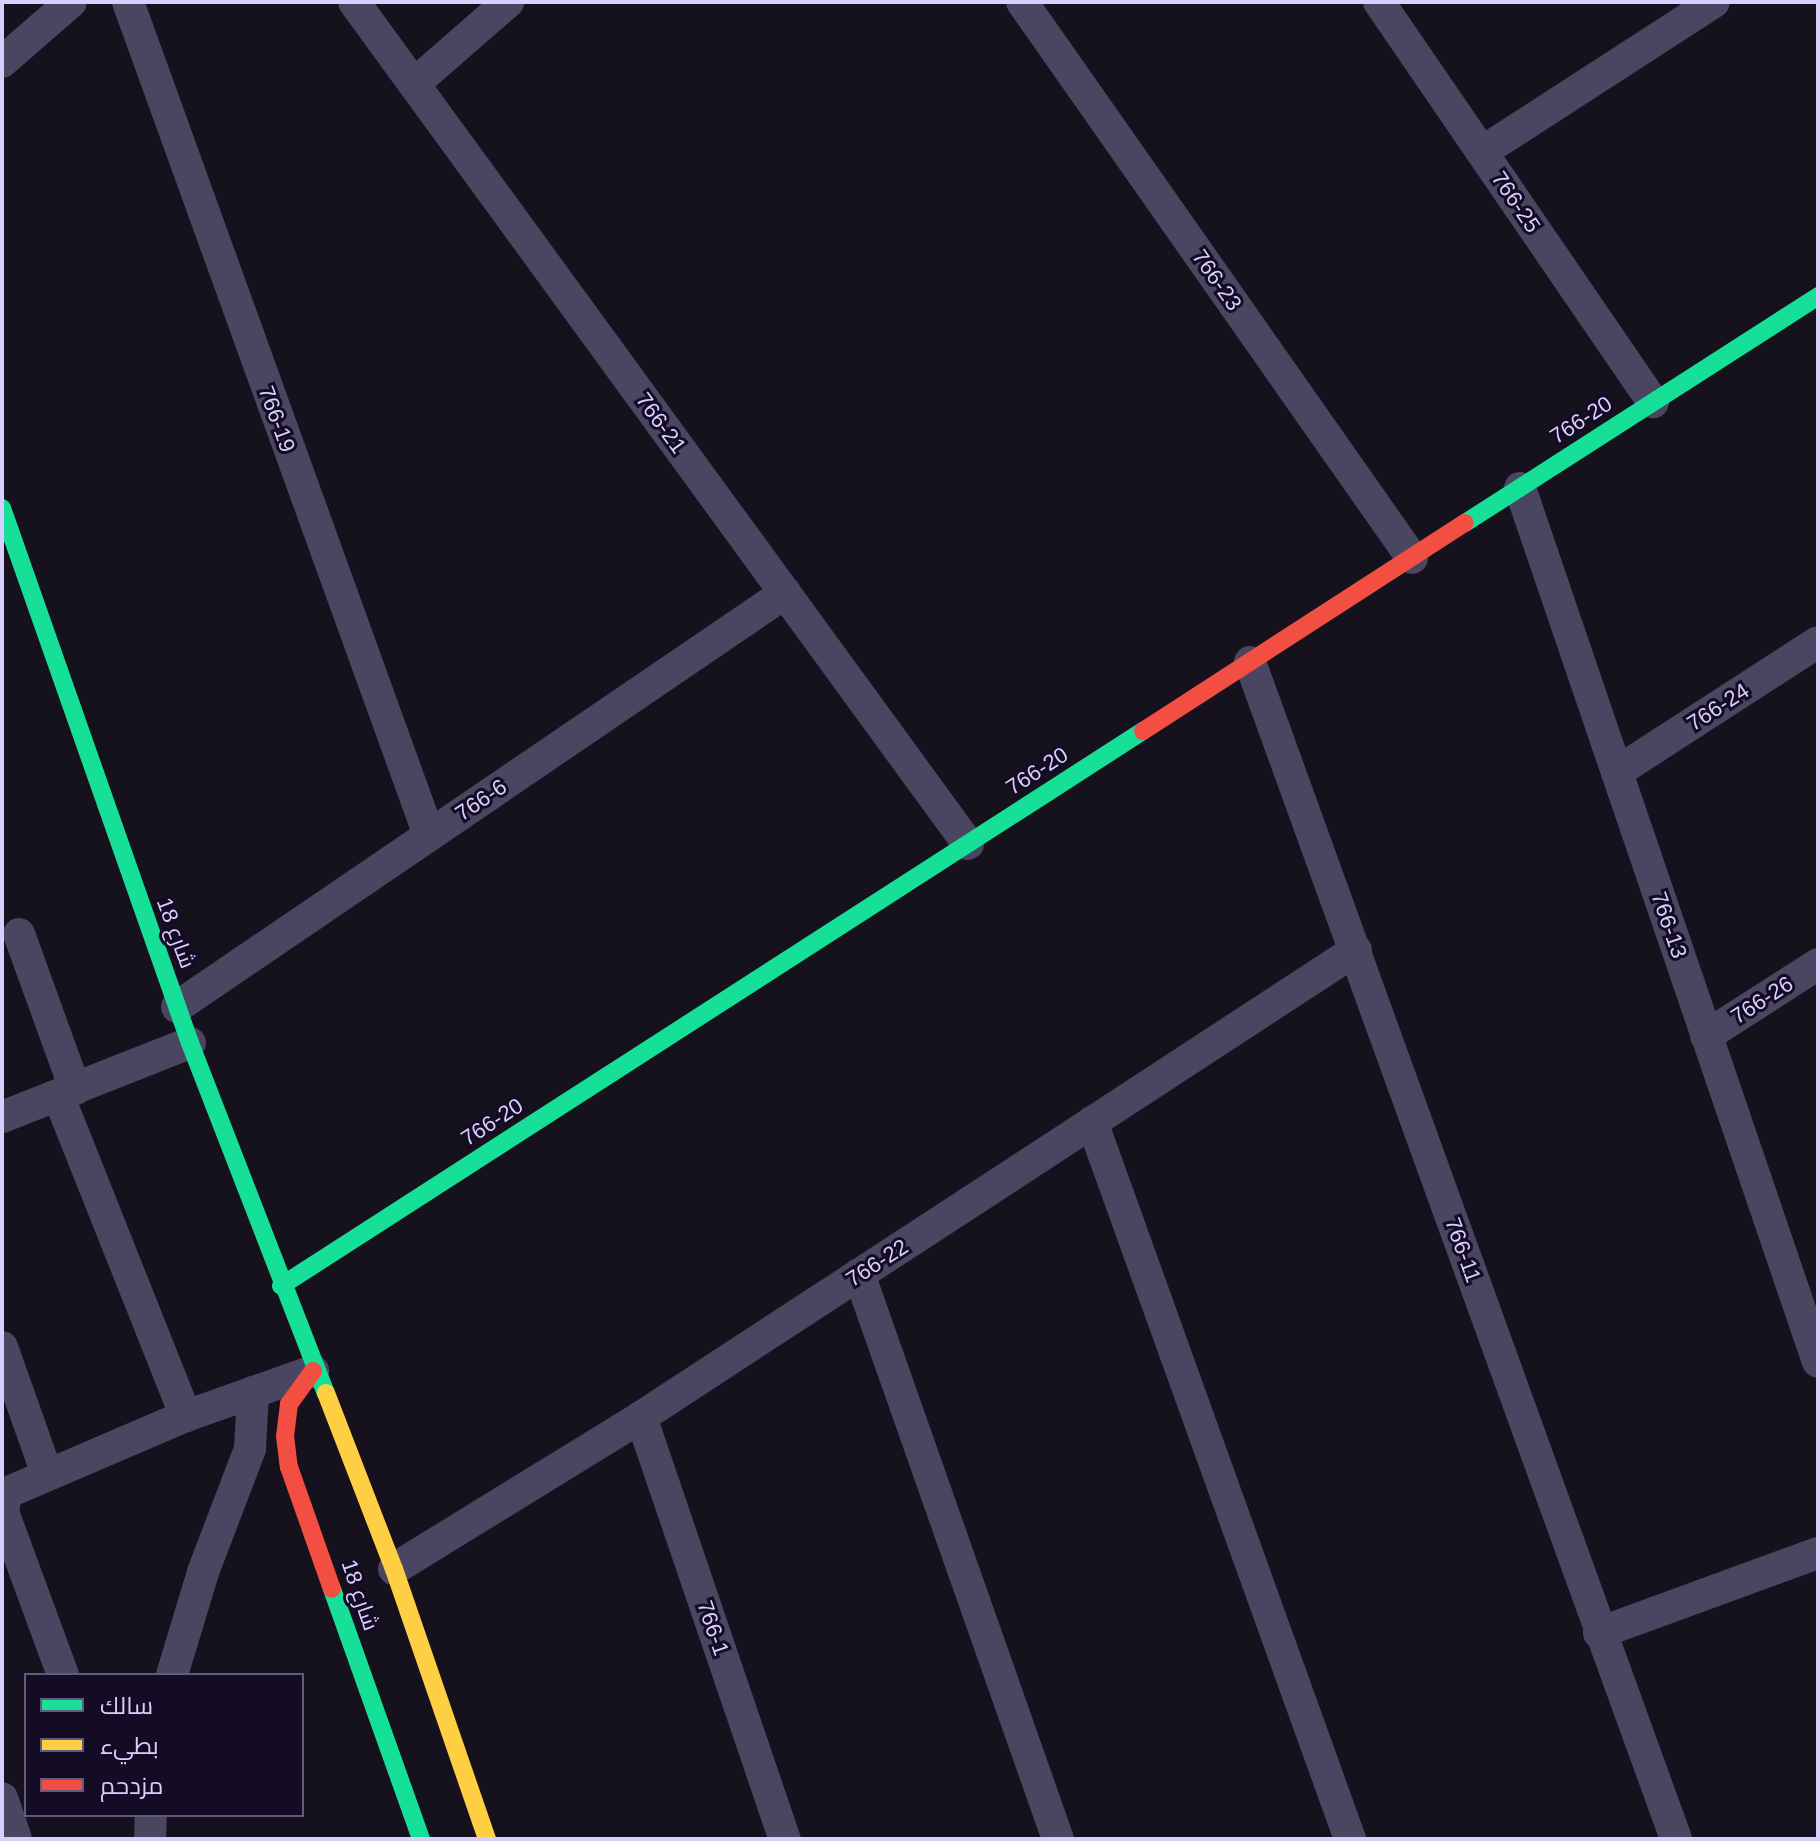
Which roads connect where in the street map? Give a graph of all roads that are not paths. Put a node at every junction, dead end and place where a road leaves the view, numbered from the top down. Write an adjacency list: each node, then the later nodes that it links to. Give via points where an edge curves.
1 (71, 2): 8 (street)
2 (128, 2): 20 (street, 766-19)
3 (354, 2): 9 (street, 766-21)
4 (508, 2): 9 (street)
5 (1022, 2): 15 (street, 766-23)
6 (1379, 2): 10 (street, 766-25)
7 (1714, 2): 10 (street)
8 (2, 62)
9 (414, 84): 16 (street, 766-21)
10 (1482, 152): 12 (street, 766-25)
11 (1818, 296): 12 (street, 766-20)
12 (1653, 402): 13 (street, 766-20)
13 (1520, 488): 15 (street, 766-20); 19 (street, 766-13)
14 (2, 508): 25 (street, شارع 18)
15 (1412, 558): 18 (street, 766-20)
16 (785, 593): 20 (street, 766-6); 21 (street, 766-21)
17 (1818, 642): 19 (street, 766-24)
18 (1250, 662): 21 (street, 766-20); 23 (street, 766-11)
19 (1617, 772): 26 (street, 766-13)
20 (429, 835): 25 (street, 766-6)
21 (968, 844): 32 (street, 766-20)
22 (19, 934): 28 (street)
23 (1356, 950): 30 (street, 766-22); 42 (street, 766-11)
24 (1818, 964): 26 (street, 766-26)
25 (177, 1007): 27 (street, شارع 18)
26 (1706, 1036): 34 (street, 766-13)
27 (190, 1043): 28 (street); 32 (street, شارع 18)
28 (67, 1092): 29 (street); 37 (street)
29 (2, 1117)
30 (1092, 1122): 31 (street, 766-22); 53 (street)
31 (859, 1274): 38 (street, 766-22); 52 (street)
32 (281, 1286): 35 (street, شارع 18)
33 (2, 1347): 39 (street)
34 (1818, 1362)
35 (313, 1371): 36 (street); 41 (street, شارع 18); 49 (street, شارع 18, via 289,1404 289,1467)
36 (253, 1392): 37 (street); 44 (street, via 250,1449 203,1572)
37 (186, 1416): 39 (street)
38 (641, 1417): 41 (street, 766-22); 51 (street, 766-1)
39 (47, 1474): 43 (street, via 13,1487 2,1506)
40 (1818, 1553): 42 (street)
41 (394, 1569): 50 (street, شارع 18)
42 (1599, 1633): 54 (street, 766-11)
43 (62, 1673)
44 (173, 1673)
45 (2, 1798): 47 (street)
46 (151, 1817): 48 (street)
47 (16, 1839)
48 (150, 1839)
49 (421, 1839)
50 (487, 1839)
51 (785, 1839)
52 (1058, 1839)
53 (1350, 1839)
54 (1676, 1839)

